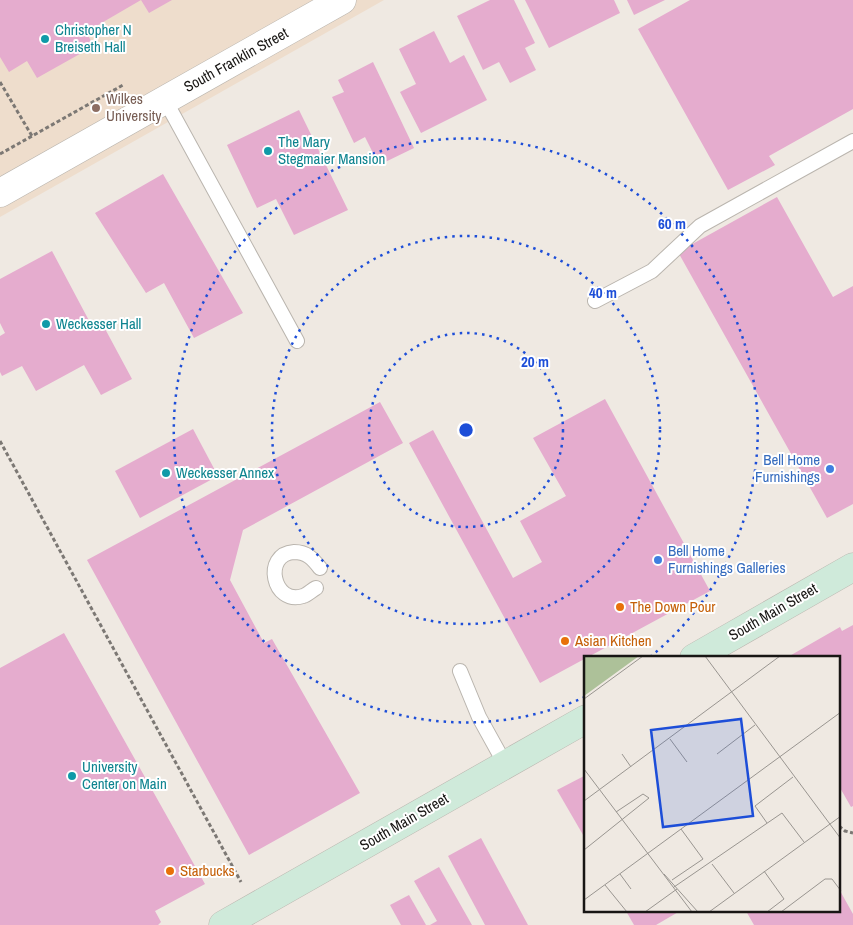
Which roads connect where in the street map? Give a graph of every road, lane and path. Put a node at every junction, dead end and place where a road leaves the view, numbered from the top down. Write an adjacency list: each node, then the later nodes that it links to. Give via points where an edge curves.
1 (342, 0): 3 (street, South Franklin Street)
2 (0, 82): 4 (path)
3 (165, 100): 6 (street, South Franklin Street); 8 (lane)
4 (32, 136)
5 (853, 141): 7 (lane, via 700,226 652,271)
6 (0, 193)
7 (595, 301)
8 (297, 341)
9 (0, 441): 19 (path)
10 (853, 567): 13 (street, South Main Street)
11 (320, 568): 12 (lane, via 310,556 301,552 291,553 282,557 274,575 276,585 292,597 302,596)
12 (316, 588)
13 (697, 656)
14 (460, 671): 16 (lane, via 479,717)
15 (584, 720): 16 (street, South Main Street)
16 (505, 764): 20 (street, South Main Street)
17 (840, 827): 18 (path)
18 (853, 833)
19 (242, 883)
20 (223, 925)

